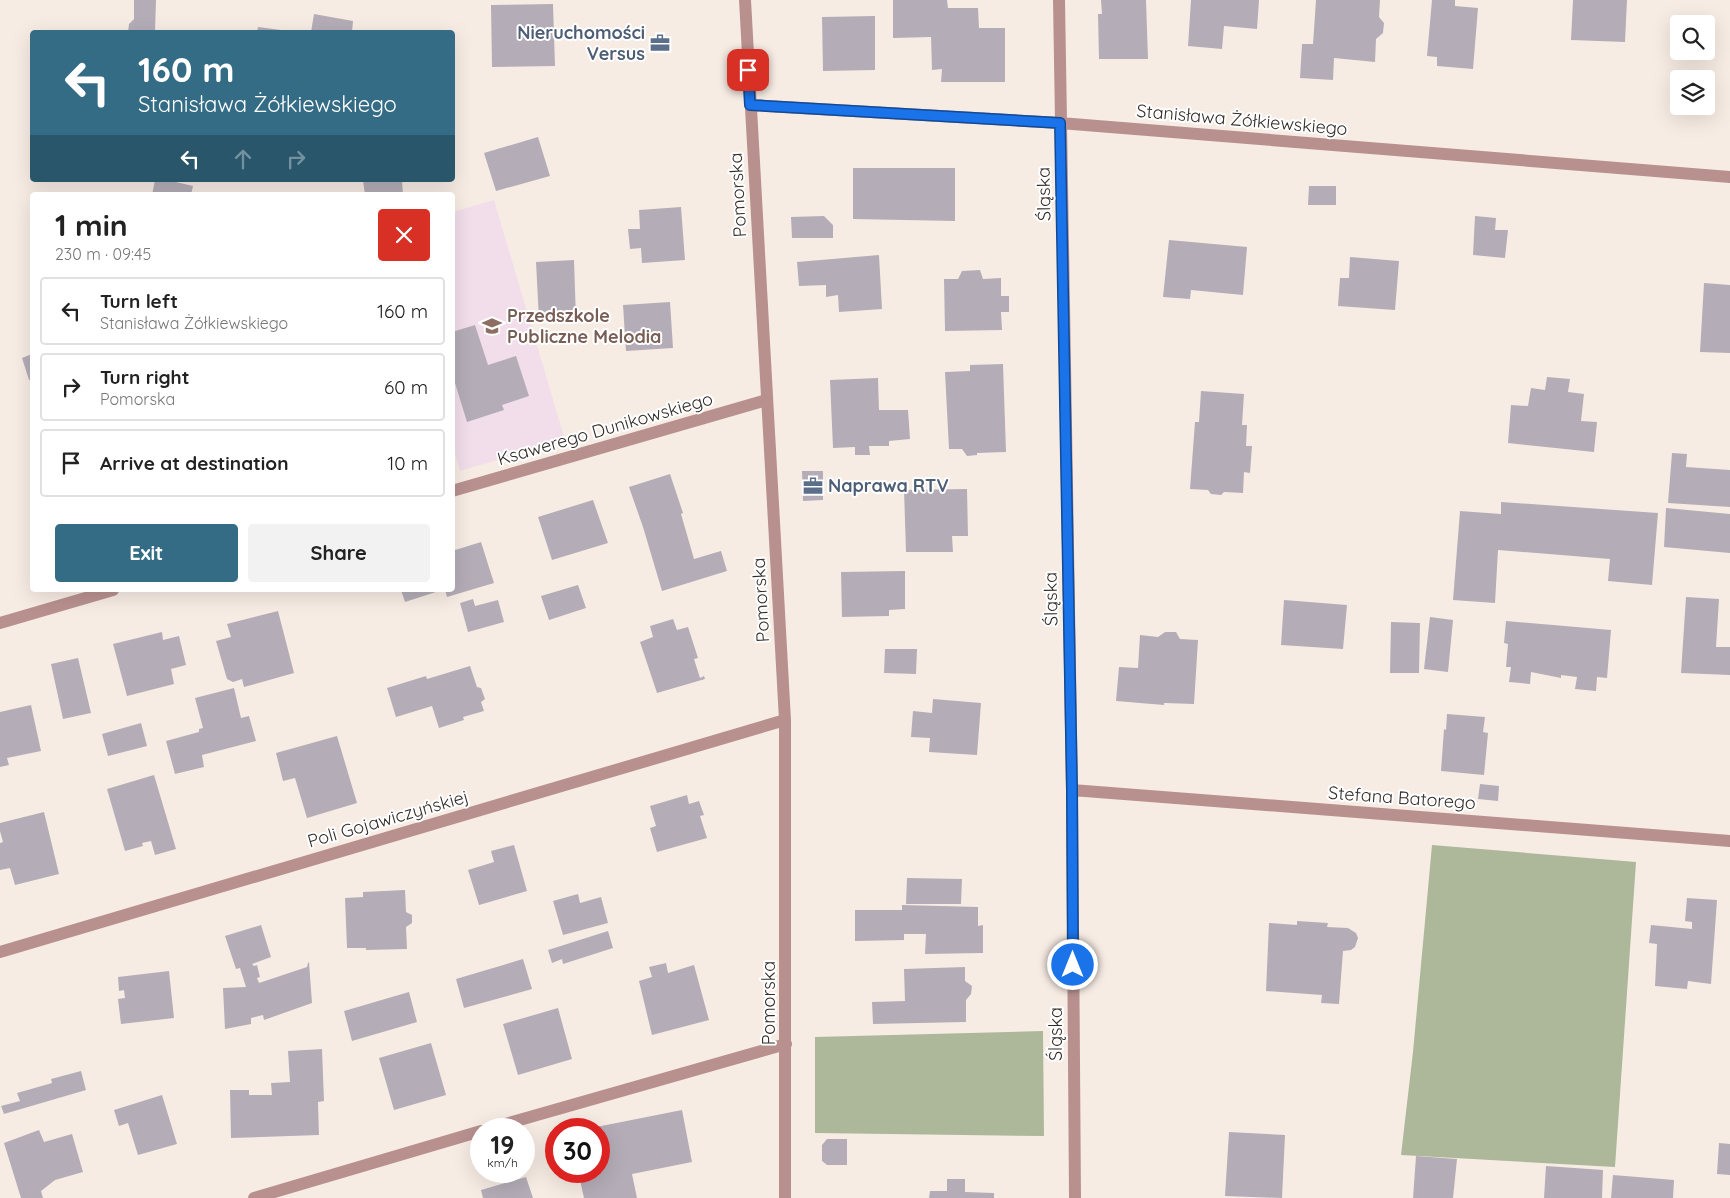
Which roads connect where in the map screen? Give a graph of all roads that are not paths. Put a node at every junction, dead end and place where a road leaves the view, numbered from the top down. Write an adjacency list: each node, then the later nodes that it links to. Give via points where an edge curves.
1 (745, 0): 3 (street, Pomorska)
2 (1059, 0): 4 (street, Śląska)
3 (750, 105): 4 (street, Stanisława Żółkiewskiego); 6 (street, Pomorska)
4 (1060, 123): 5 (street, Stanisława Żółkiewskiego); 11 (street, Śląska)
5 (1730, 177)
6 (767, 400): 7 (street, Ksawerego Dunikowskiego); 10 (street, Pomorska)
7 (455, 491)
8 (106, 592): 9 (street)
9 (0, 623)
10 (785, 720): 13 (street, Poli Gojawiczyńskiej); 14 (street, Pomorska)
11 (1072, 790): 12 (street, Stefana Batorego); 19 (street, Śląska)
12 (1730, 841)
13 (0, 952)
14 (786, 1044): 15 (street); 18 (street, Pomorska)
15 (527, 1118)
16 (470, 1134): 17 (street)
17 (254, 1198)
18 (785, 1198)
19 (1075, 1198)

